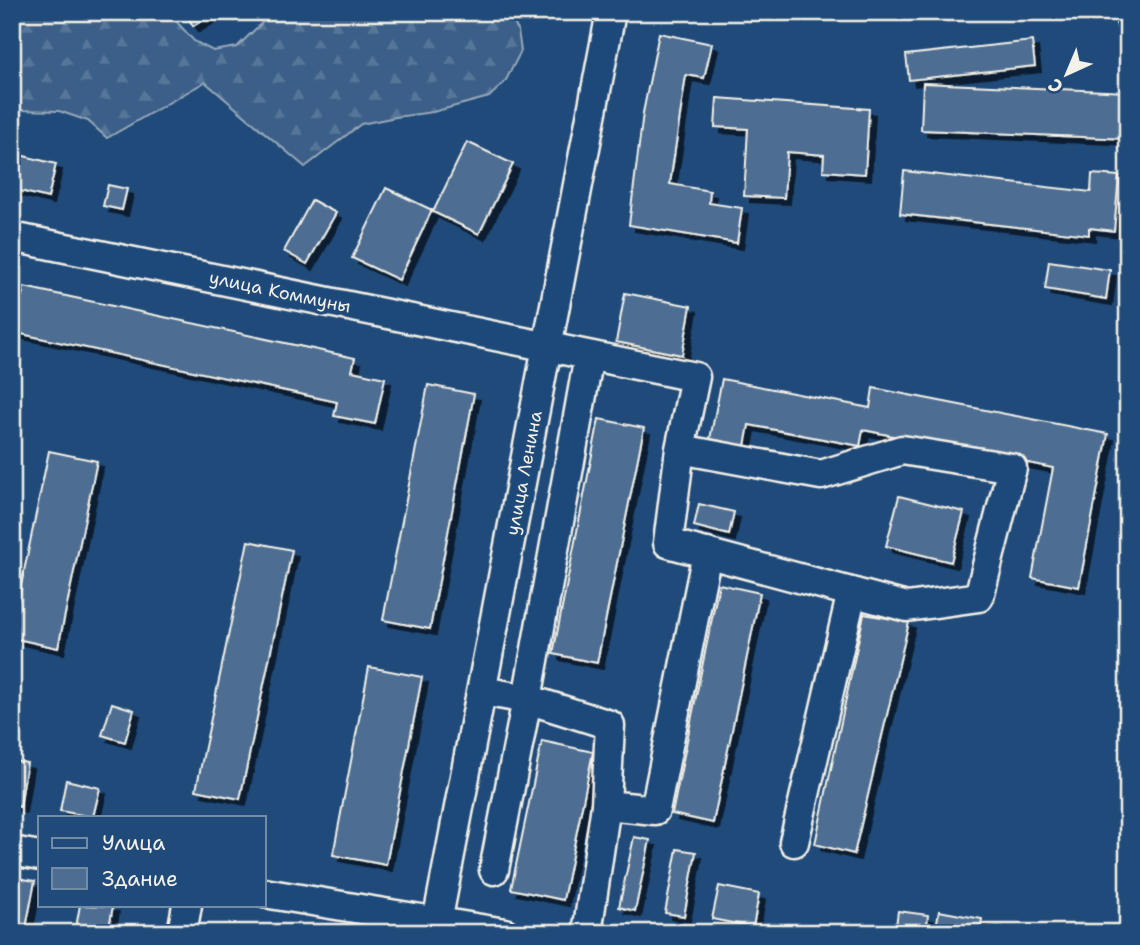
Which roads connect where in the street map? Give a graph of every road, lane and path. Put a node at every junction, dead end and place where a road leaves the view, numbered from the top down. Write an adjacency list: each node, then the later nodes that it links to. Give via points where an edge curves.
1 (611, 12): 3 (street, улица Ленина)
2 (12, 237): 3 (street, улица Коммуны)
3 (548, 348): 4 (street, улица Коммуны); 8 (street, улица Ленина)
4 (589, 356): 5 (street, улица Коммуны, via 695,377); 9 (street)
5 (680, 449): 6 (street, via 667,542); 7 (street, via 821,475 902,450 1012,468 979,597 907,607)
6 (707, 553): 7 (street); 10 (street, via 655,810)
7 (852, 592): 11 (street)
8 (482, 691): 9 (street); 17 (street, улица Ленина)
9 (527, 698): 10 (street, via 610,725); 14 (street)
10 (606, 805): 20 (street)
11 (794, 842)
12 (12, 851): 13 (street)
13 (38, 856)
14 (494, 870)
15 (266, 893): 17 (street)
16 (187, 906): 18 (street)
17 (436, 927): 19 (street)
18 (182, 933)
19 (505, 933)
20 (587, 933)

